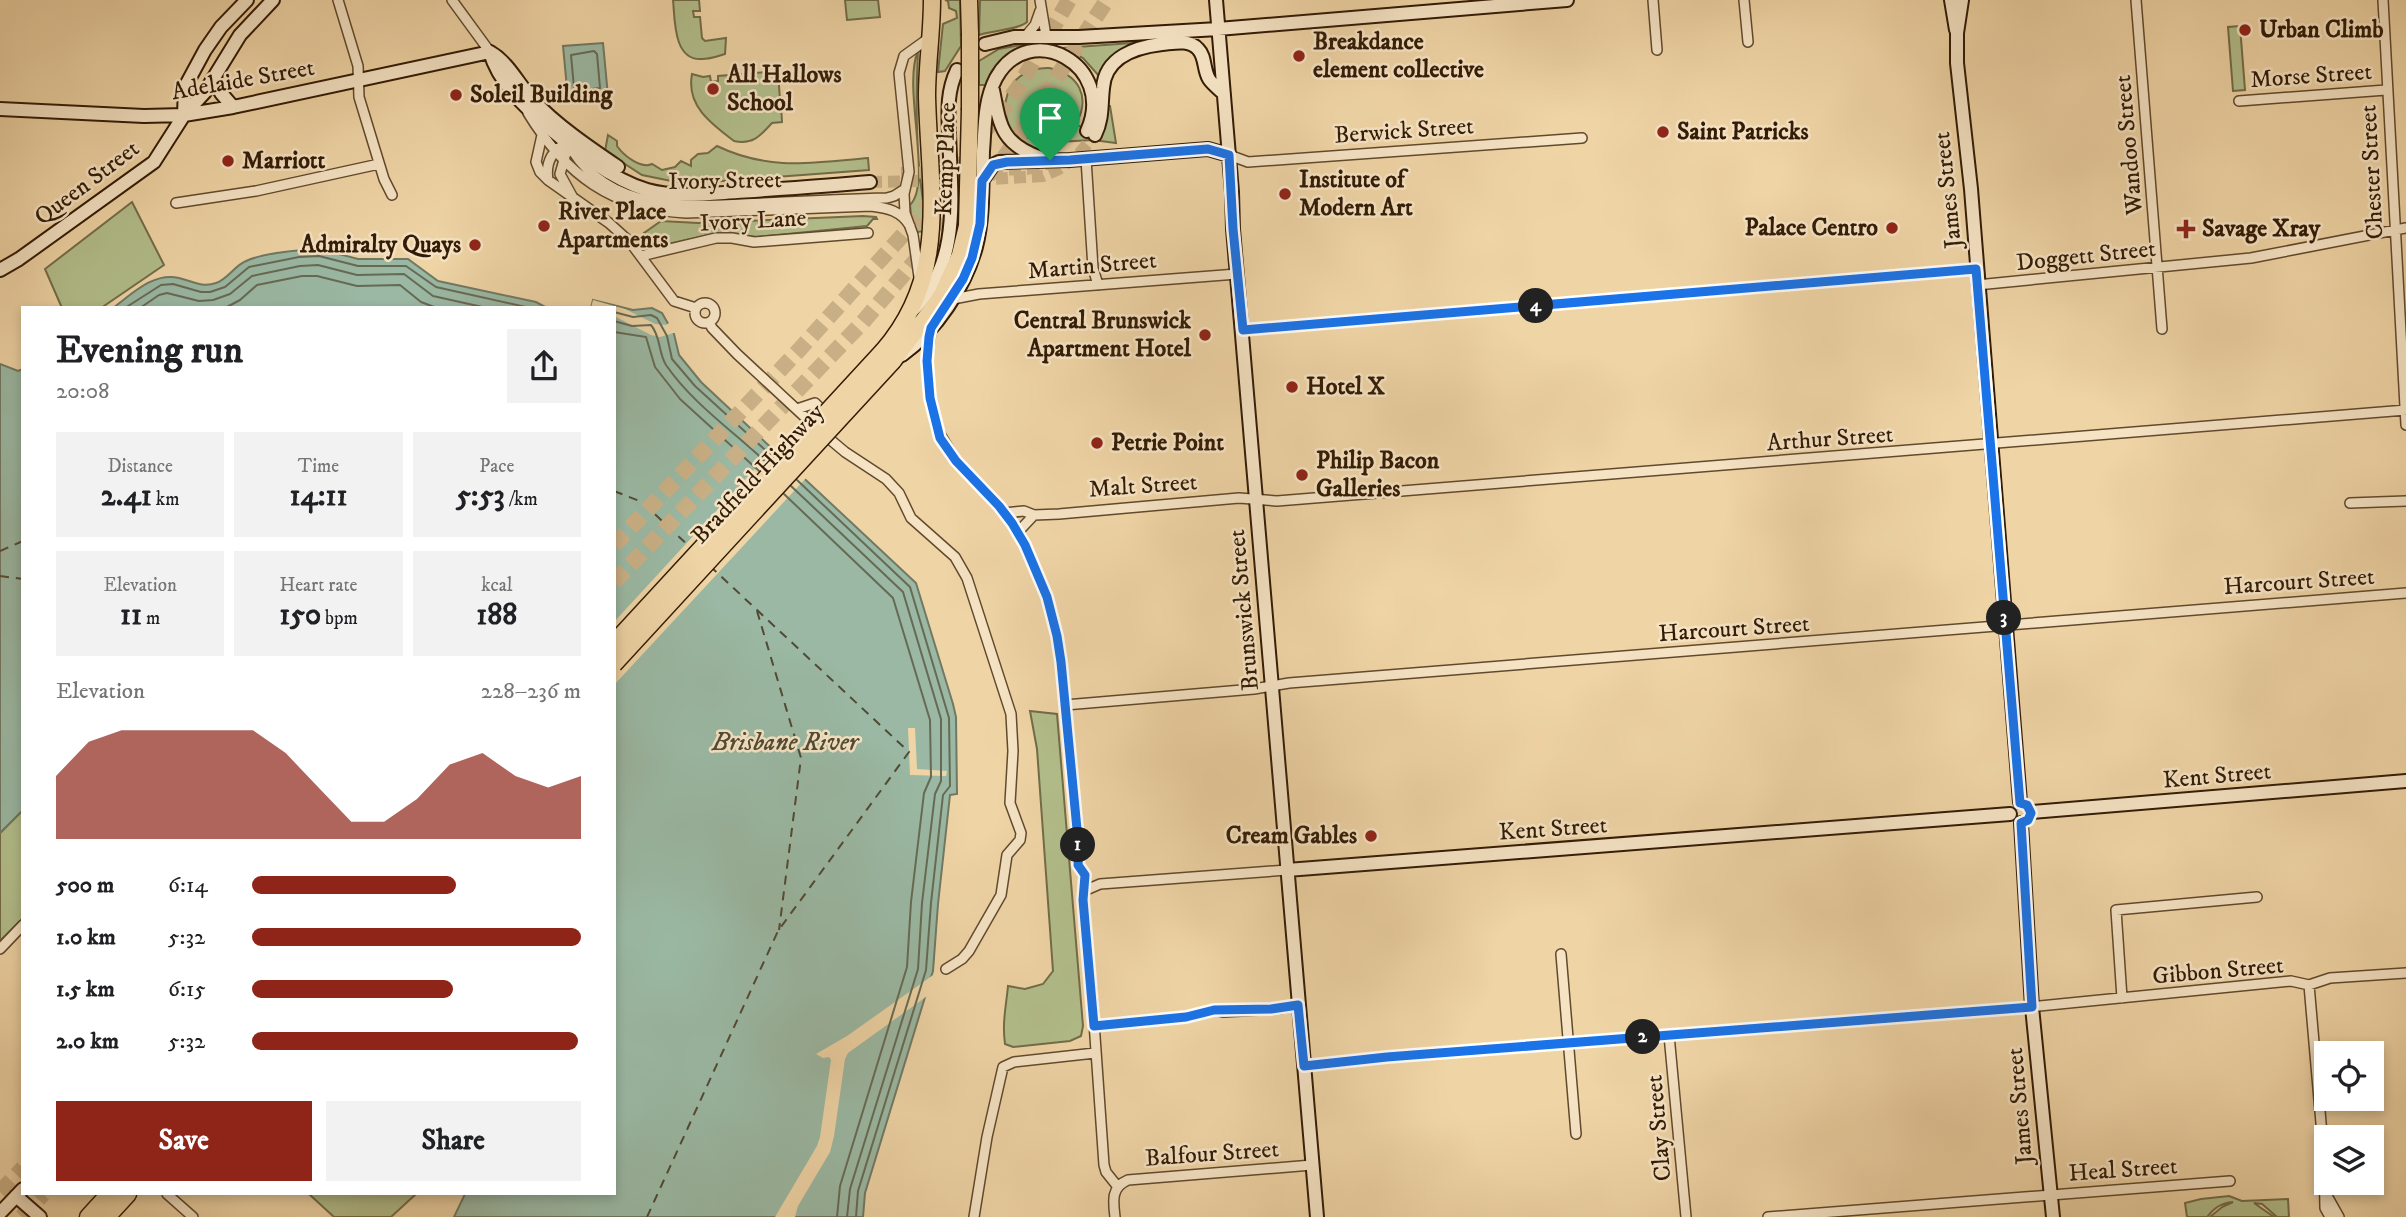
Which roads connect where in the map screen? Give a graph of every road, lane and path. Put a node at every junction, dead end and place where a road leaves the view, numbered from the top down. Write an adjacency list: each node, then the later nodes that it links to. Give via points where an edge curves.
1 (247, 0): 36 (street, Queen Street, via 205,50 185,87)
2 (273, 0): 27 (street, Queen Street, via 240,34)
3 (338, 0): 28 (street, via 358,66)
4 (452, 0): 25 (street)
5 (932, 0): 20 (highway, Kemp Place)
6 (969, 0): 67 (highway, Kemp Place, bridge, via 967,226 950,282)
7 (1216, 0): 17 (street, Brunswick Street)
8 (1567, 0): 16 (street)
9 (1653, 0): 24 (street)
10 (1744, 0): 22 (street)
11 (1951, 0): 18 (street, James Street)
12 (1962, 0): 18 (street, James Street)
13 (2136, 0): 58 (street, Wandoo Street)
14 (2382, 0): 30 (street, Chester Street)
15 (1041, 4): 19 (street); 21 (street, via 1035,25)
16 (1445, 6): 17 (street)
17 (1218, 29): 19 (street); 31 (street, Brunswick Street)
18 (1957, 33): 59 (street, James Street)
19 (1046, 36): 21 (street)
20 (930, 37): 49 (street, Kemp Place, via 904,56 900,66 909,172); 64 (highway, Kemp Place, via 932,222)
21 (1025, 37): 23 (street)
22 (1748, 42)
23 (985, 44)
24 (1657, 50)
25 (490, 52): 28 (street, Adelaide Street); 33 (street, via 498,71)
26 (957, 70): 68 (street, via 948,100 952,201 947,247 936,282)
27 (213, 78): 34 (street); 36 (street, Queen Street)
28 (357, 80): 34 (street, Adelaide Street); 46 (street)
29 (993, 86): 31 (street, via 1002,69 1024,54 1061,54 1080,68 1090,88 1091,133 1102,117 1103,84 1118,59 1143,47 1183,42 1193,44 1203,56 1209,80); 45 (street, via 999,122 1007,138); 48 (street, Kemp Place, via 986,107)
30 (2386, 90): 32 (street, Morse Street); 55 (street, Chester Street)
31 (1224, 94): 42 (street, Brunswick Street)
32 (2239, 101)
33 (528, 103): 37 (street, Ivory Street); 39 (street); 40 (street, Ivory Street)
34 (233, 107): 36 (street, Adelaide Street)
35 (0, 108): 36 (street, Adelaide Street)
36 (184, 115): 60 (street, Queen Street, via 154,162)
37 (542, 135): 41 (street, Ivory Street); 47 (street, via 536,162)
38 (1582, 138): 42 (street, Berwick Street, via 1248,162)
39 (567, 142): 40 (street); 40 (street, Ivory Street, via 621,179 665,193 870,178 669,186 629,174); 41 (street); 44 (street); 49 (street, Ivory Street, via 584,167 601,180 632,197 654,202 701,205 887,198)
40 (587, 145)
41 (556, 151): 44 (street, Ivory Street); 47 (street, via 546,166)
42 (1229, 155): 43 (street, via 1208,149); 61 (street, Brunswick Street)
43 (1086, 159): 45 (street); 62 (street)
44 (564, 160): 51 (street, via 561,177); 53 (street, Ivory Street, via 599,190 650,210 686,213 871,206 893,210)
45 (1050, 160): 48 (street, via 999,162)
46 (379, 164): 50 (street); 52 (street)
47 (548, 180): 51 (street)
48 (982, 181): 65 (street, Kemp Place, via 976,246)
49 (905, 188): 53 (street, Kemp Place)
50 (392, 195)
51 (573, 197): 57 (street, via 620,233)
52 (176, 203)
53 (910, 226): 64 (street, Kemp Place)
54 (2406, 228): 55 (street, Doggett Street)
55 (2395, 230): 58 (street, Doggett Street, via 2251,258); 75 (street, Chester Street)
56 (868, 233): 57 (street, Ivory Lane, via 754,242 716,238)
57 (641, 256): 66 (street, via 674,301)
58 (2158, 268): 63 (street, Doggett Street); 71 (street, Wandoo Street)
59 (1976, 269): 63 (street, James Street); 72 (street)
60 (0, 270)
61 (1237, 274): 62 (street, Martin Street); 72 (street, Brunswick Street)
62 (1098, 285): 65 (street, Martin Street)
63 (1977, 285): 78 (street, James Street)
64 (920, 289): 68 (highway, Kemp Place)
65 (951, 300): 70 (street, Kemp Place)
66 (696, 308): 69 (street, via 697,320); 69 (street, via 706,303 713,307)
67 (932, 311): 73 (highway, Bradfield Highway)
68 (911, 313): 73 (highway, Bradfield Highway)
69 (709, 322): 74 (street)
70 (931, 328): 73 (street, Kemp Place, via 914,345); 82 (street, via 927,361 937,429 956,461)
71 (2162, 329)
72 (1243, 330): 79 (street, Brunswick Street)
73 (891, 357): 87 (highway, Bradfield Highway, bridge); 88 (highway, Bradfield Highway, bridge)
74 (797, 409): 77 (street); 77 (street, via 816,403 841,428)
75 (2406, 410): 76 (street, Chester Street); 78 (street, Arthur Street)
76 (2406, 425)
77 (830, 440): 104 (street, via 886,480 911,517 961,564 1011,714 1010,803 1020,840 1007,855 1001,895 969,951)
78 (1990, 444): 79 (street, Arthur Street, via 1277,501); 86 (street, James Street)
79 (1256, 499): 83 (street, Malt Street); 89 (street, Brunswick Street)
80 (2406, 501): 81 (street)
81 (2350, 503)
82 (1005, 513): 83 (street, Malt Street); 84 (street)
83 (1034, 515): 84 (street)
84 (1018, 532): 90 (street, via 1047,597)
85 (2406, 593): 86 (street, Harcourt Street)
86 (2005, 627): 89 (street, Harcourt Street); 92 (street, James Street)
87 (616, 641)
88 (616, 662)
89 (1272, 686): 90 (street, Harcourt Street); 96 (street, Brunswick Street)
90 (1065, 705): 97 (street, via 1078,865)
91 (2406, 781): 93 (street, Kent Street)
92 (2020, 803): 93 (street); 94 (street)
93 (2031, 813): 95 (street)
94 (2010, 814): 95 (street); 96 (street, Kent Street)
95 (2021, 823): 109 (street, James Street)
96 (1287, 870): 98 (street, Kent Street); 108 (street, Brunswick Street)
97 (1085, 875): 98 (street); 99 (street)
98 (1100, 884): 99 (street, Kent Street)
99 (1084, 891): 110 (street)
100 (2257, 897): 107 (street, via 2116,910)
101 (21, 927): 102 (street)
102 (0, 949)
103 (1561, 954): 112 (street)
104 (946, 969)
105 (2406, 973): 106 (street, Gibbon Street, via 2330,978)
106 (2309, 985): 107 (street, Gibbon Street, via 2291,981); 115 (street)
107 (2122, 998): 109 (street, Gibbon Street)
108 (1298, 1005): 110 (street, via 1214,1010); 114 (street, Brunswick Street)
109 (2032, 1007): 111 (street, Gibbon Street); 125 (street, James Street)
110 (1094, 1026): 113 (street)
111 (1669, 1035): 112 (street, Gibbon Street); 136 (street, Clay Street)
112 (1569, 1043): 114 (street, Gibbon Street); 116 (street)
113 (1095, 1053): 119 (street, via 1105,1167); 133 (street, via 1003,1067)
114 (1304, 1066): 117 (street, Brunswick Street)
115 (2320, 1125)
116 (1576, 1134)
117 (1312, 1166): 119 (street, Balfour Street, via 1131,1179); 135 (street, Brunswick Street)
118 (2230, 1181): 125 (street, Heal Street)
119 (1118, 1187): 134 (street)
120 (20, 1192): 128 (street)
121 (22, 1195): 129 (street)
122 (108, 1195): 130 (highway)
123 (127, 1195): 131 (highway)
124 (167, 1195): 132 (street)
125 (2051, 1195): 137 (street, Heal Street); 138 (street, James Street)
126 (2325, 1195): 139 (street)
127 (2327, 1195): 140 (street)
128 (0, 1213)
129 (40, 1217)
130 (88, 1217)
131 (107, 1217)
132 (192, 1217)
133 (974, 1217)
134 (1115, 1217)
135 (1317, 1217)
136 (1686, 1217)
137 (1768, 1217)
138 (2053, 1217)
139 (2330, 1217)
140 (2339, 1217)

